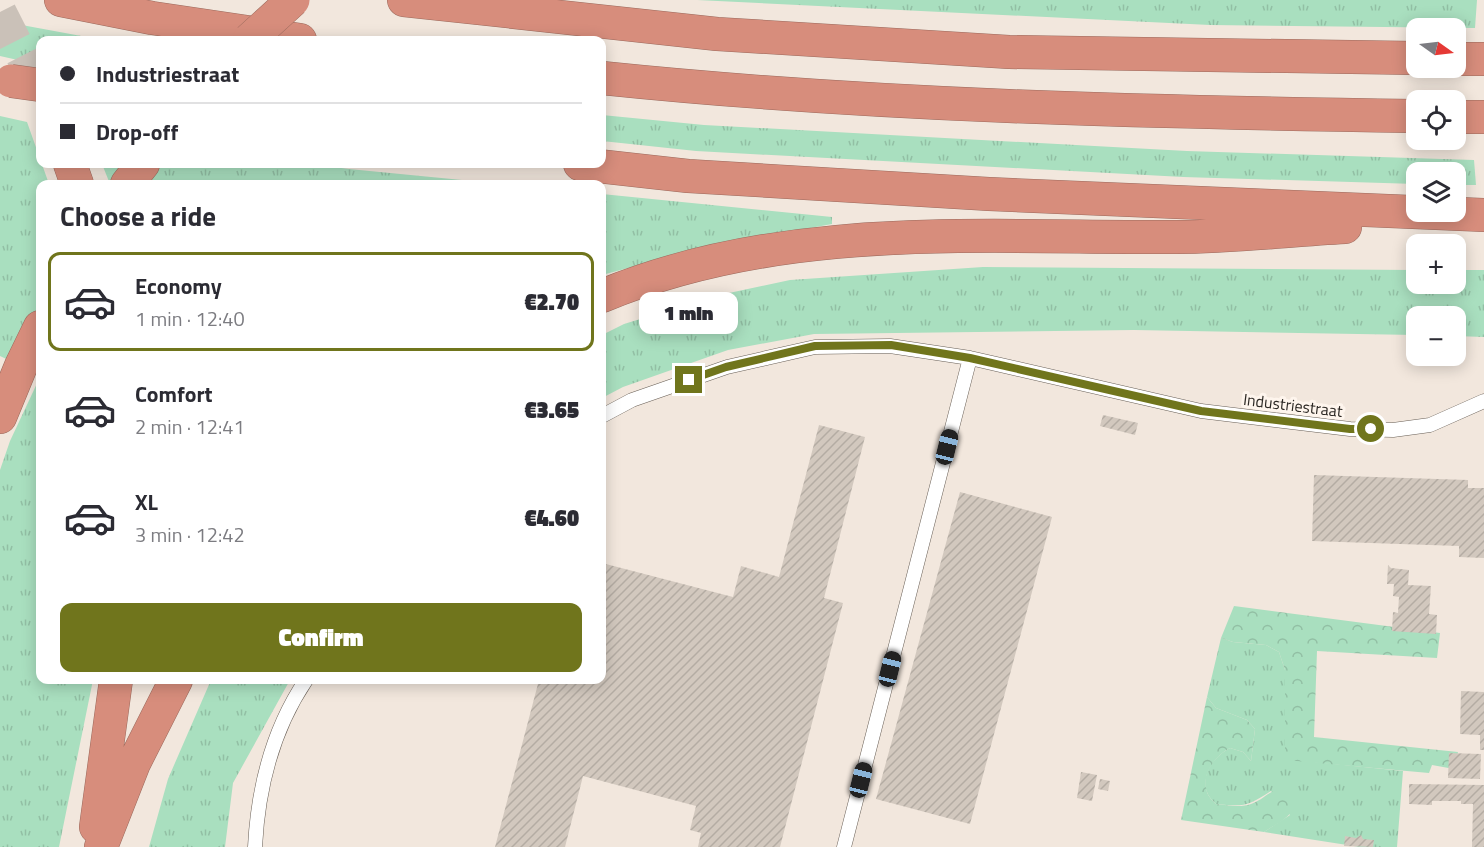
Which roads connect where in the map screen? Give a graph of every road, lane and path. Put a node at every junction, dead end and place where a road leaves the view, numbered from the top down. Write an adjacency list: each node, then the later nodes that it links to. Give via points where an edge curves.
1 (61, 0): 5 (highway)
2 (293, 0): 4 (highway, bridge)
3 (404, 0): 6 (highway, via 717,34 998,51)
4 (253, 36)
5 (273, 36)
6 (1406, 58)
7 (1466, 59): 8 (highway)
8 (1484, 60)
9 (606, 78): 10 (highway, via 713,89 1002,106)
10 (1406, 116)
11 (1466, 117): 12 (highway)
12 (1484, 117)
13 (606, 167): 14 (highway, via 688,176 989,194)
14 (1484, 216): 15 (highway, via 1180,237 981,235 840,241 711,261)
15 (606, 295)
16 (36, 335): 20 (highway)
17 (970, 358): 18 (lane, Industriestraat, via 1201,411 1360,429 1430,425); 19 (lane, Industriestraat, via 891,345 815,346 726,367 632,400); 27 (lane)
18 (1484, 401)
19 (606, 414)
20 (0, 417)
21 (115, 684): 24 (highway)
22 (174, 684): 25 (highway, via 134,763)
23 (303, 684): 26 (lane, via 274,745 260,794)
24 (93, 847)
25 (101, 847)
26 (255, 847)
27 (844, 847)

